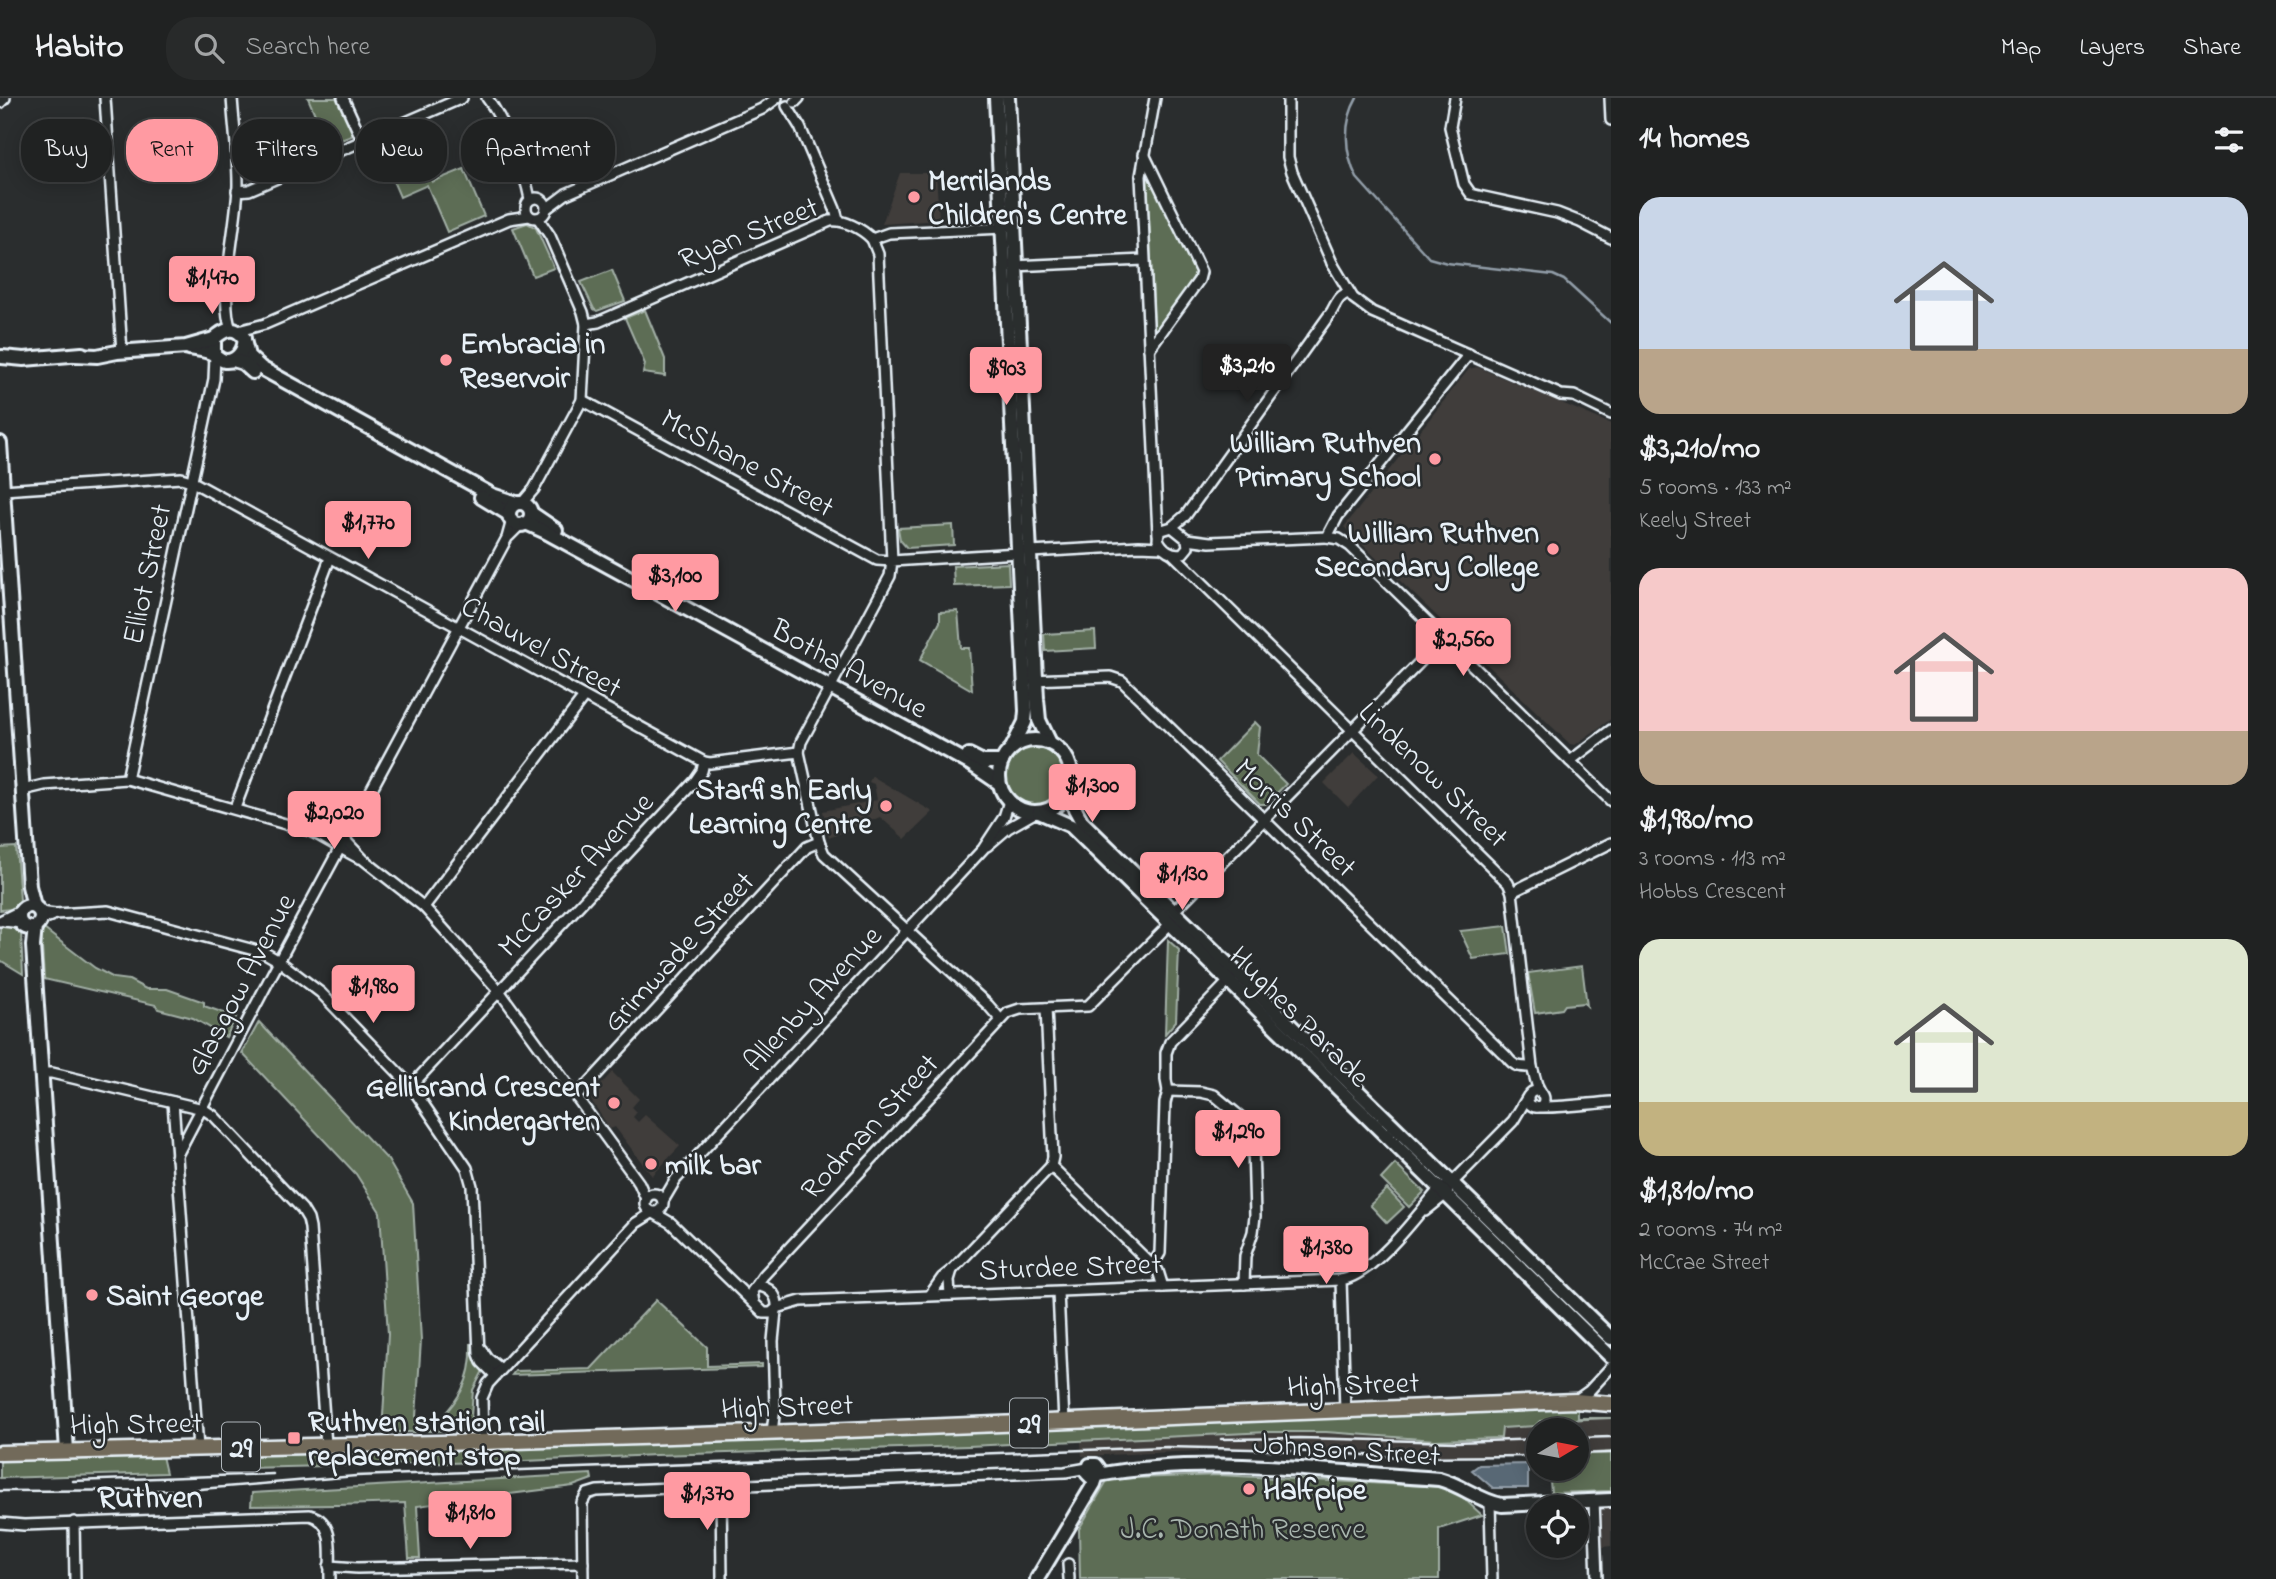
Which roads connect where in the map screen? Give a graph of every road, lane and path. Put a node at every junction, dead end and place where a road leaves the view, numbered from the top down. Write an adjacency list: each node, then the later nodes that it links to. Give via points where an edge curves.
1 (105, 98): 33 (street)
2 (232, 98): 20 (street)
3 (343, 98): 17 (street)
4 (461, 98): 15 (street)
5 (487, 98): 14 (street, Glasgow Avenue)
6 (494, 98): 14 (street, Glasgow Avenue)
7 (996, 98): 23 (street)
8 (1008, 98): 23 (street)
9 (1155, 98): 19 (street)
10 (1288, 98): 28 (street, via 1292,173)
11 (1455, 98): 24 (street, via 1450,128 1464,184 1471,194 1557,213)
12 (1610, 98): 16 (street)
13 (789, 101): 21 (street); 22 (street)
14 (497, 114): 21 (street, Glasgow Avenue)
15 (414, 119)
16 (1611, 120)
17 (356, 127)
18 (356, 145): 20 (street)
19 (1143, 152): 26 (street); 32 (street, via 1201,272)
20 (237, 191): 30 (street, via 227,296)
21 (536, 207): 29 (street, Glasgow Avenue); 30 (street, via 265,324 252,334)
22 (838, 220): 25 (street, Ryan Street); 29 (street, Ryan Street)
23 (1008, 227): 25 (street, via 889,233); 27 (street)
24 (1611, 236)
25 (872, 239): 57 (street, via 878,254)
26 (1144, 260): 27 (street); 32 (street)
27 (1010, 267): 54 (street)
28 (1347, 295): 34 (street, via 1372,312); 45 (street, via 1339,298)
29 (586, 324): 38 (street, Glasgow Avenue)
30 (232, 337): 31 (street); 35 (street); 35 (street, via 239,355); 37 (street, Botha Avenue, via 254,363)
31 (186, 347): 33 (street); 35 (street, Botha Avenue)
32 (1149, 349): 43 (street)
33 (120, 352): 36 (street)
34 (1469, 354): 39 (street); 49 (street, via 1338,516)
35 (222, 357): 37 (street, Botha Avenue, via 243,363); 41 (street, Elliot Street)
36 (1, 361)
37 (303, 396): 44 (street, Botha Avenue)
38 (582, 400): 44 (street, Glasgow Avenue); 57 (street, McShane Street, via 877,560)
39 (1611, 414)
40 (0, 443): 42 (street)
41 (191, 481): 42 (street, Chauvel Street); 56 (street, Chauvel Street); 73 (street, Elliot Street)
42 (3, 490): 75 (street)
43 (1157, 510): 46 (street, via 1161,521); 47 (street)
44 (521, 514): 59 (street, Glasgow Avenue); 62 (street, Botha Avenue)
45 (1186, 514): 46 (street); 48 (street)
46 (1170, 527): 47 (street); 48 (street)
47 (1158, 535): 51 (street); 52 (street)
48 (1185, 536): 50 (street); 53 (street)
49 (1327, 537): 50 (street); 60 (street, via 1350,546)
50 (1210, 542): 53 (street)
51 (1139, 546): 52 (street); 54 (street)
52 (1163, 547): 55 (street)
53 (1187, 551): 55 (street); 58 (street)
54 (1024, 553): 57 (street); 61 (street)
55 (1172, 554): 58 (street, Lindenow Street)
56 (330, 558): 59 (street, Chauvel Street); 79 (street)
57 (892, 561): 62 (street, via 890,576)
58 (1191, 571): 64 (street, Lindenow Street)
59 (458, 627): 63 (street, Chauvel Street); 84 (street, Glasgow Avenue)
60 (1443, 638): 64 (street); 70 (street)
61 (1030, 680): 67 (street, via 1039,720); 68 (street, via 1025,722); 81 (street, Morris Street, via 1118,678)
62 (832, 684): 66 (street, Botha Avenue); 69 (street)
63 (584, 697): 71 (street, Chauvel Street); 87 (street)
64 (1353, 730): 81 (street); 86 (street, Lindenow Street, via 1505,879)
65 (1611, 730): 70 (street)
66 (918, 731): 72 (street, Botha Avenue, via 974,758); 74 (street, Botha Avenue)
67 (1050, 743): 68 (street, via 1030,740); 76 (street, via 1068,761)
68 (1012, 748): 72 (street)
69 (799, 752): 71 (street); 83 (street)
70 (1570, 761): 77 (street)
71 (704, 762): 94 (street, McCasker Avenue, via 695,781)
72 (1002, 762): 74 (street)
73 (127, 779): 75 (street); 79 (street)
74 (999, 783): 78 (street)
75 (23, 786): 88 (street)
76 (1069, 787): 80 (street, via 1058,804); 89 (street, Hughes Parade, via 1082,822)
77 (1610, 801)
78 (1009, 802): 80 (street); 82 (street, Allenby Avenue)
79 (235, 808): 84 (street)
80 (1037, 812): 82 (street, Allenby Avenue); 89 (street, Hughes Parade, via 1071,826)
81 (1264, 820): 89 (street); 97 (street, Morris Street, via 1507,1057)
82 (1004, 824): 91 (street, Allenby Avenue)
83 (819, 842): 91 (street, via 824,854); 103 (street, Grimwade Street, via 807,847)
84 (342, 844): 87 (street); 92 (street, Glasgow Avenue)
85 (1609, 845): 86 (street)
86 (1512, 892): 97 (street, Lindenow Street)
87 (424, 907): 94 (street)
88 (30, 917): 90 (street); 92 (street, via 108,911 265,953); 98 (street)
89 (1172, 918): 93 (street, Hughes Parade); 95 (street, via 1088,1006)
90 (1, 920)
91 (908, 930): 96 (street); 115 (street, Allenby Avenue)
92 (279, 961): 99 (street, via 321,993); 108 (street, Glasgow Avenue)
93 (1233, 978): 100 (street, via 1168,1046); 109 (street, Hughes Parade); 110 (street, Hughes Parade)
94 (500, 992): 99 (street, McCasker Avenue); 103 (street)
95 (1046, 1008): 96 (street, via 1016,1010); 113 (street)
96 (1003, 1018): 116 (street, Rodman Street)
97 (1532, 1063): 101 (street, Lindenow Street); 102 (street, Lindenow Street)
98 (41, 1073): 104 (street); 148 (street)
99 (411, 1086): 138 (street, via 467,1168 472,1186 479,1344)
100 (1168, 1091): 117 (street, via 1160,1253); 121 (street, via 1214,1095 1243,1119 1250,1131 1255,1216)
101 (1542, 1094): 102 (street, via 1534,1091); 106 (street); 107 (street, via 1543,1103)
102 (1528, 1096): 107 (street, via 1529,1104); 111 (street)
103 (576, 1097): 115 (street)
104 (173, 1102): 108 (street); 112 (street, Glasgow Avenue)
105 (1611, 1102): 106 (street)
106 (1573, 1104): 107 (street)
107 (1536, 1107): 111 (street)
108 (203, 1109): 112 (street, Glasgow Avenue); 146 (street, via 308,1219)
109 (1378, 1111): 110 (street, Hughes Parade); 114 (street, Hughes Parade)
110 (1369, 1121): 114 (street, Hughes Parade)
111 (1513, 1121): 114 (street)
112 (176, 1157): 147 (street, Glasgow Avenue)
113 (1051, 1166): 117 (street); 118 (street)
114 (1446, 1189): 120 (street, via 1364,1272); 134 (street, Hughes Parade)
115 (654, 1204): 119 (street); 138 (street, Allenby Avenue)
116 (773, 1266): 122 (street, Rodman Street); 125 (street)
117 (1152, 1267): 123 (street); 124 (street, via 1161,1275)
118 (952, 1270): 127 (street); 128 (street)
119 (728, 1276): 122 (street); 131 (street)
120 (1341, 1280): 121 (street, Sturdee Street); 142 (street)
121 (1244, 1284): 124 (street, Sturdee Street)
122 (756, 1286): 125 (street); 131 (street)
123 (1150, 1287): 124 (street, Sturdee Street); 126 (street, Sturdee Street)
124 (1163, 1287)
125 (768, 1289): 129 (street)
126 (1058, 1292): 128 (street, Sturdee Street); 143 (street)
127 (930, 1295): 128 (street, Sturdee Street); 130 (street, Sturdee Street)
128 (950, 1295)
129 (776, 1297): 130 (street, Sturdee Street); 132 (street)
130 (801, 1301): 132 (street, Sturdee Street)
131 (754, 1303): 133 (street)
132 (777, 1309): 133 (street); 135 (street)
133 (764, 1312): 135 (street)
134 (1602, 1334): 136 (street, Hughes Parade)
135 (773, 1341): 144 (street)
136 (1611, 1357)
137 (1611, 1367): 140 (street)
138 (498, 1372): 145 (street, Allenby Avenue, via 482,1398)
139 (1611, 1394): 140 (main road, High Street / 29)
140 (1575, 1401): 141 (main road, High Street / 29); 142 (main road, High Street / 29)
141 (1611, 1404)
142 (1345, 1410): 143 (main road, High Street / 29)
143 (1064, 1422): 144 (main road, High Street / 29)
144 (776, 1433): 145 (main road, High Street / 29)
145 (482, 1442): 146 (main road, High Street / 29)
146 (326, 1445): 147 (main road, High Street / 29)
147 (198, 1448): 148 (main road, High Street / 29)
148 (67, 1451): 149 (main road, High Street / 29)
149 (0, 1453)
150 (1093, 1472): 151 (street, Johnson Street); 154 (street, Johnson Street, via 1214,1465 1439,1479); 157 (street, via 1094,1484)
151 (721, 1485): 158 (street, Johnson Street, via 591,1493 582,1508); 163 (street)
152 (1594, 1500): 153 (street, Johnson Street); 154 (street, Johnson Street); 168 (street)
153 (1611, 1500)
154 (1490, 1503): 167 (street)
155 (74, 1522): 156 (street); 160 (street, via 310,1515 321,1520 328,1532); 161 (street)
156 (0, 1523)
157 (1056, 1549): 164 (street); 165 (street)
158 (583, 1563): 160 (street); 162 (street)
159 (1068, 1564): 166 (street)
160 (329, 1572)
161 (75, 1579)
162 (583, 1579)
163 (722, 1579)
164 (1037, 1579)
165 (1043, 1579)
166 (1069, 1579)
167 (1492, 1579)
168 (1597, 1579)

